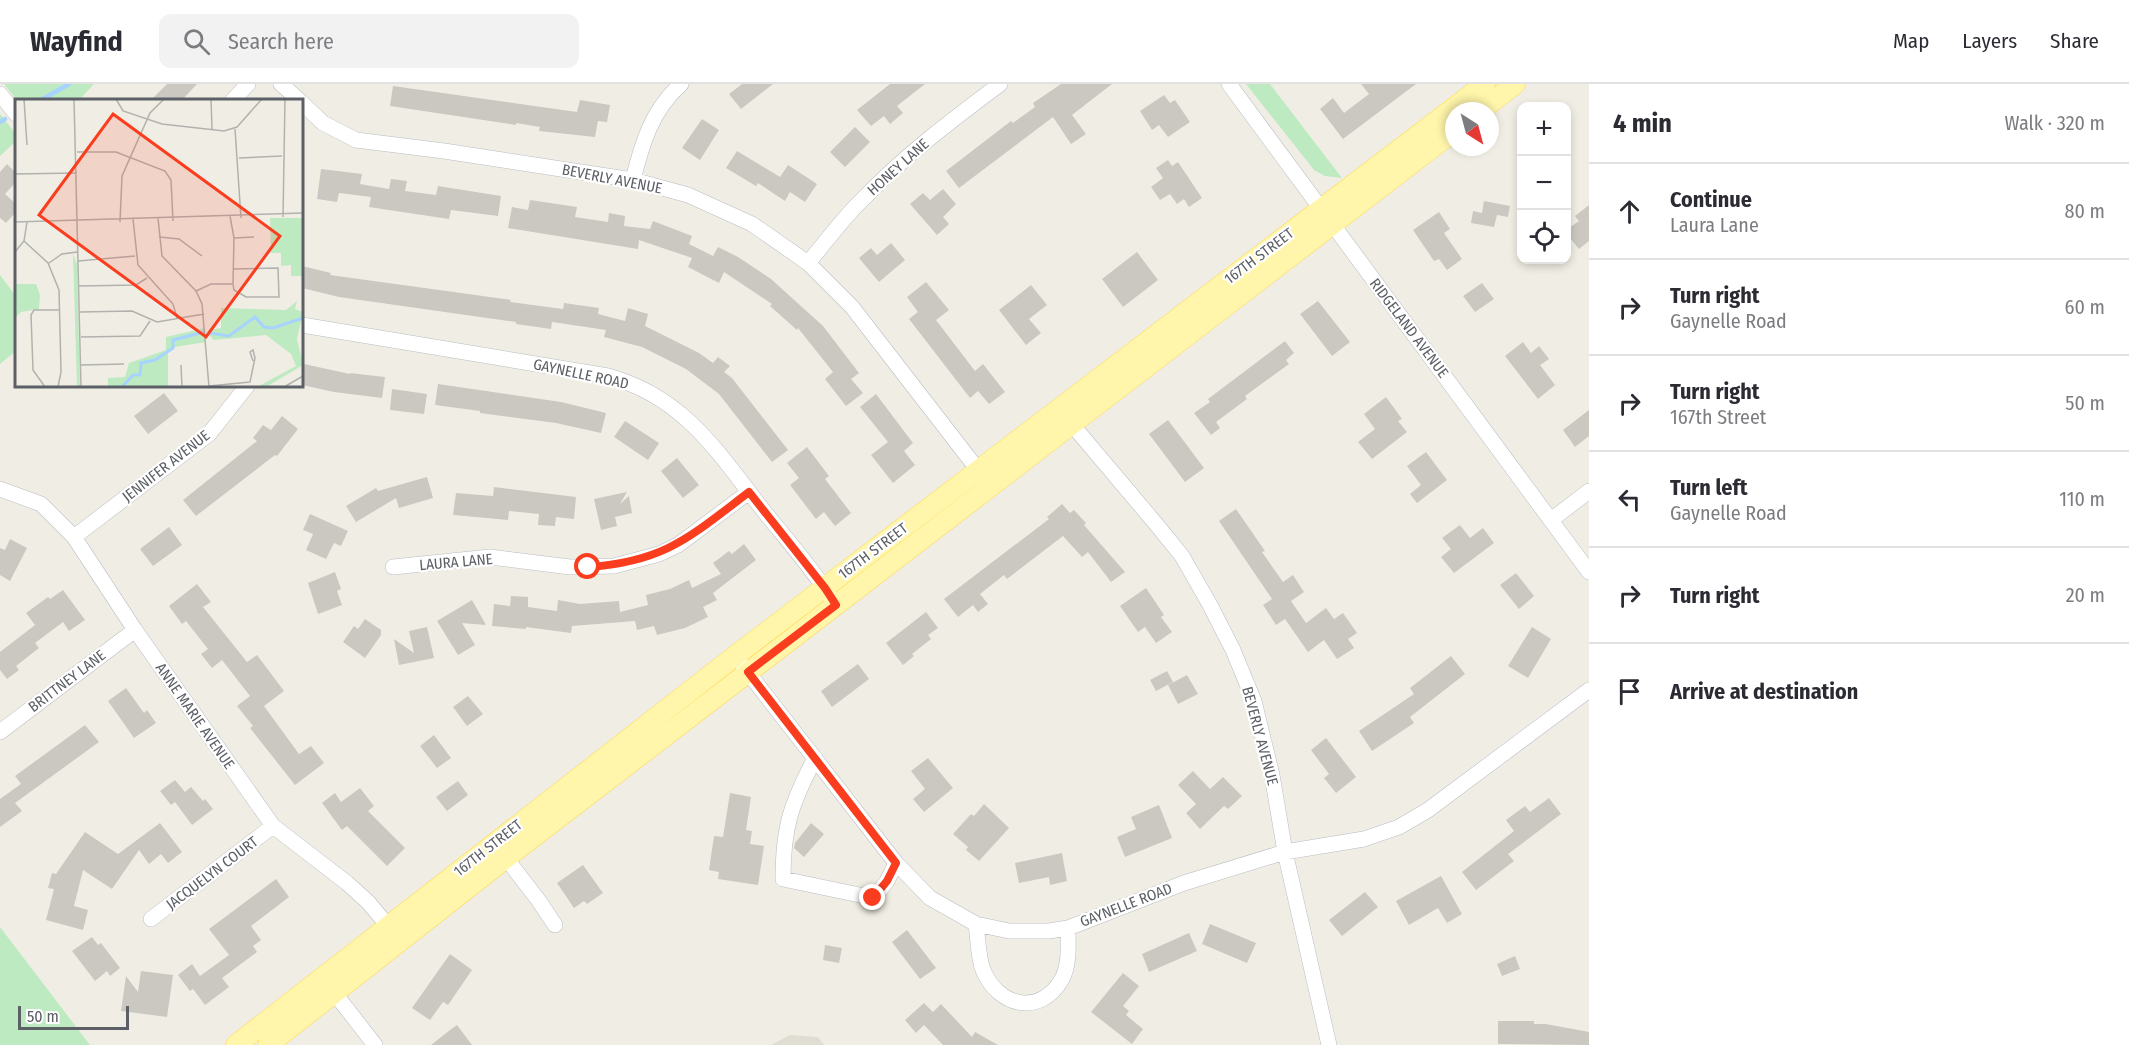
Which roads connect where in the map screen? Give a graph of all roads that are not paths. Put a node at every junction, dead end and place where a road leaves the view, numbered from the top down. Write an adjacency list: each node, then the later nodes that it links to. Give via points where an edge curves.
1 (248, 84): 9 (street)
2 (281, 84): 10 (street, BEVERLY AVENUE)
3 (681, 84): 15 (street, via 653,118)
4 (1000, 84): 17 (street, HONEY LANE, via 884,177)
5 (1229, 84): 16 (street, RIDGELAND AVENUE)
6 (1485, 84): 16 (main road, 167TH STREET)
7 (1515, 84): 11 (main road)
8 (0, 94): 13 (street)
9 (233, 99)
10 (297, 99)
11 (1492, 102)
12 (303, 105): 15 (street, BEVERLY AVENUE, via 323,123 356,140)
13 (15, 113)
14 (1445, 137): 16 (main road, 167TH STREET)
15 (633, 180): 17 (street, BEVERLY AVENUE, via 688,195 752,224)
16 (1327, 217): 20 (main road, 167TH STREET); 25 (street, RIDGELAND AVENUE)
17 (808, 263): 21 (street, BEVERLY AVENUE, via 852,307)
18 (303, 325): 24 (street, GAYNELLE ROAD, via 608,376 632,384 653,394 692,423)
19 (246, 387): 26 (street, JENNIFER AVENUE, via 209,434)
20 (1065, 417): 21 (main road, 167TH STREET); 38 (street, BEVERLY AVENUE, via 1182,556 1233,650 1254,701)
21 (984, 478): 29 (main road, 167TH STREET); 30 (main road, 167TH STREET)
22 (0, 489): 26 (street, ANNE MARIE AVENUE, via 41,504)
23 (1589, 491): 25 (street)
24 (749, 492): 27 (street, LAURA LANE, via 678,545 614,566 570,567 490,557); 29 (street, GAYNELLE ROAD)
25 (1551, 520): 28 (street, RIDGELAND AVENUE)
26 (74, 537): 31 (street, ANNE MARIE AVENUE)
27 (393, 567)
28 (1589, 572)
29 (825, 588): 30 (street, GAYNELLE ROAD); 32 (main road, 167TH STREET)
30 (836, 605): 33 (main road, 167TH STREET)
31 (135, 630): 35 (street, BRITTNEY LANE); 37 (street, ANNE MARIE AVENUE)
32 (735, 656): 33 (street, GAYNELLE ROAD); 45 (main road, 167TH STREET)
33 (748, 672): 36 (street, GAYNELLE ROAD); 39 (main road, 167TH STREET)
34 (1589, 690): 38 (street, GAYNELLE ROAD, via 1428,810 1399,827 1364,839)
35 (0, 732)
36 (815, 759): 40 (street, GAYNELLE ROAD); 40 (street, via 787,821 783,879 873,898)
37 (273, 826): 41 (street, JACQUELYN COURT); 45 (street, ANNE MARIE AVENUE, via 347,883)
38 (1285, 852): 44 (street, GAYNELLE ROAD, via 1184,883); 50 (street, BEVERLY AVENUE)
39 (506, 858): 43 (street); 45 (main road, 167TH STREET)
40 (896, 863): 42 (street, GAYNELLE ROAD, via 930,898)
41 (151, 919)
42 (976, 924): 44 (street, GAYNELLE ROAD, via 1009,931); 44 (street, via 982,969 994,989 1004,998 1018,1002 1048,996 1062,979 1068,962)
43 (555, 925)
44 (1068, 928)
45 (394, 933): 46 (main road, 167TH STREET)
46 (328, 984): 47 (main road, 167TH STREET); 48 (main road, 167TH STREET); 49 (street)
47 (236, 1045)
48 (268, 1045)
49 (375, 1045)
50 (1329, 1045)

